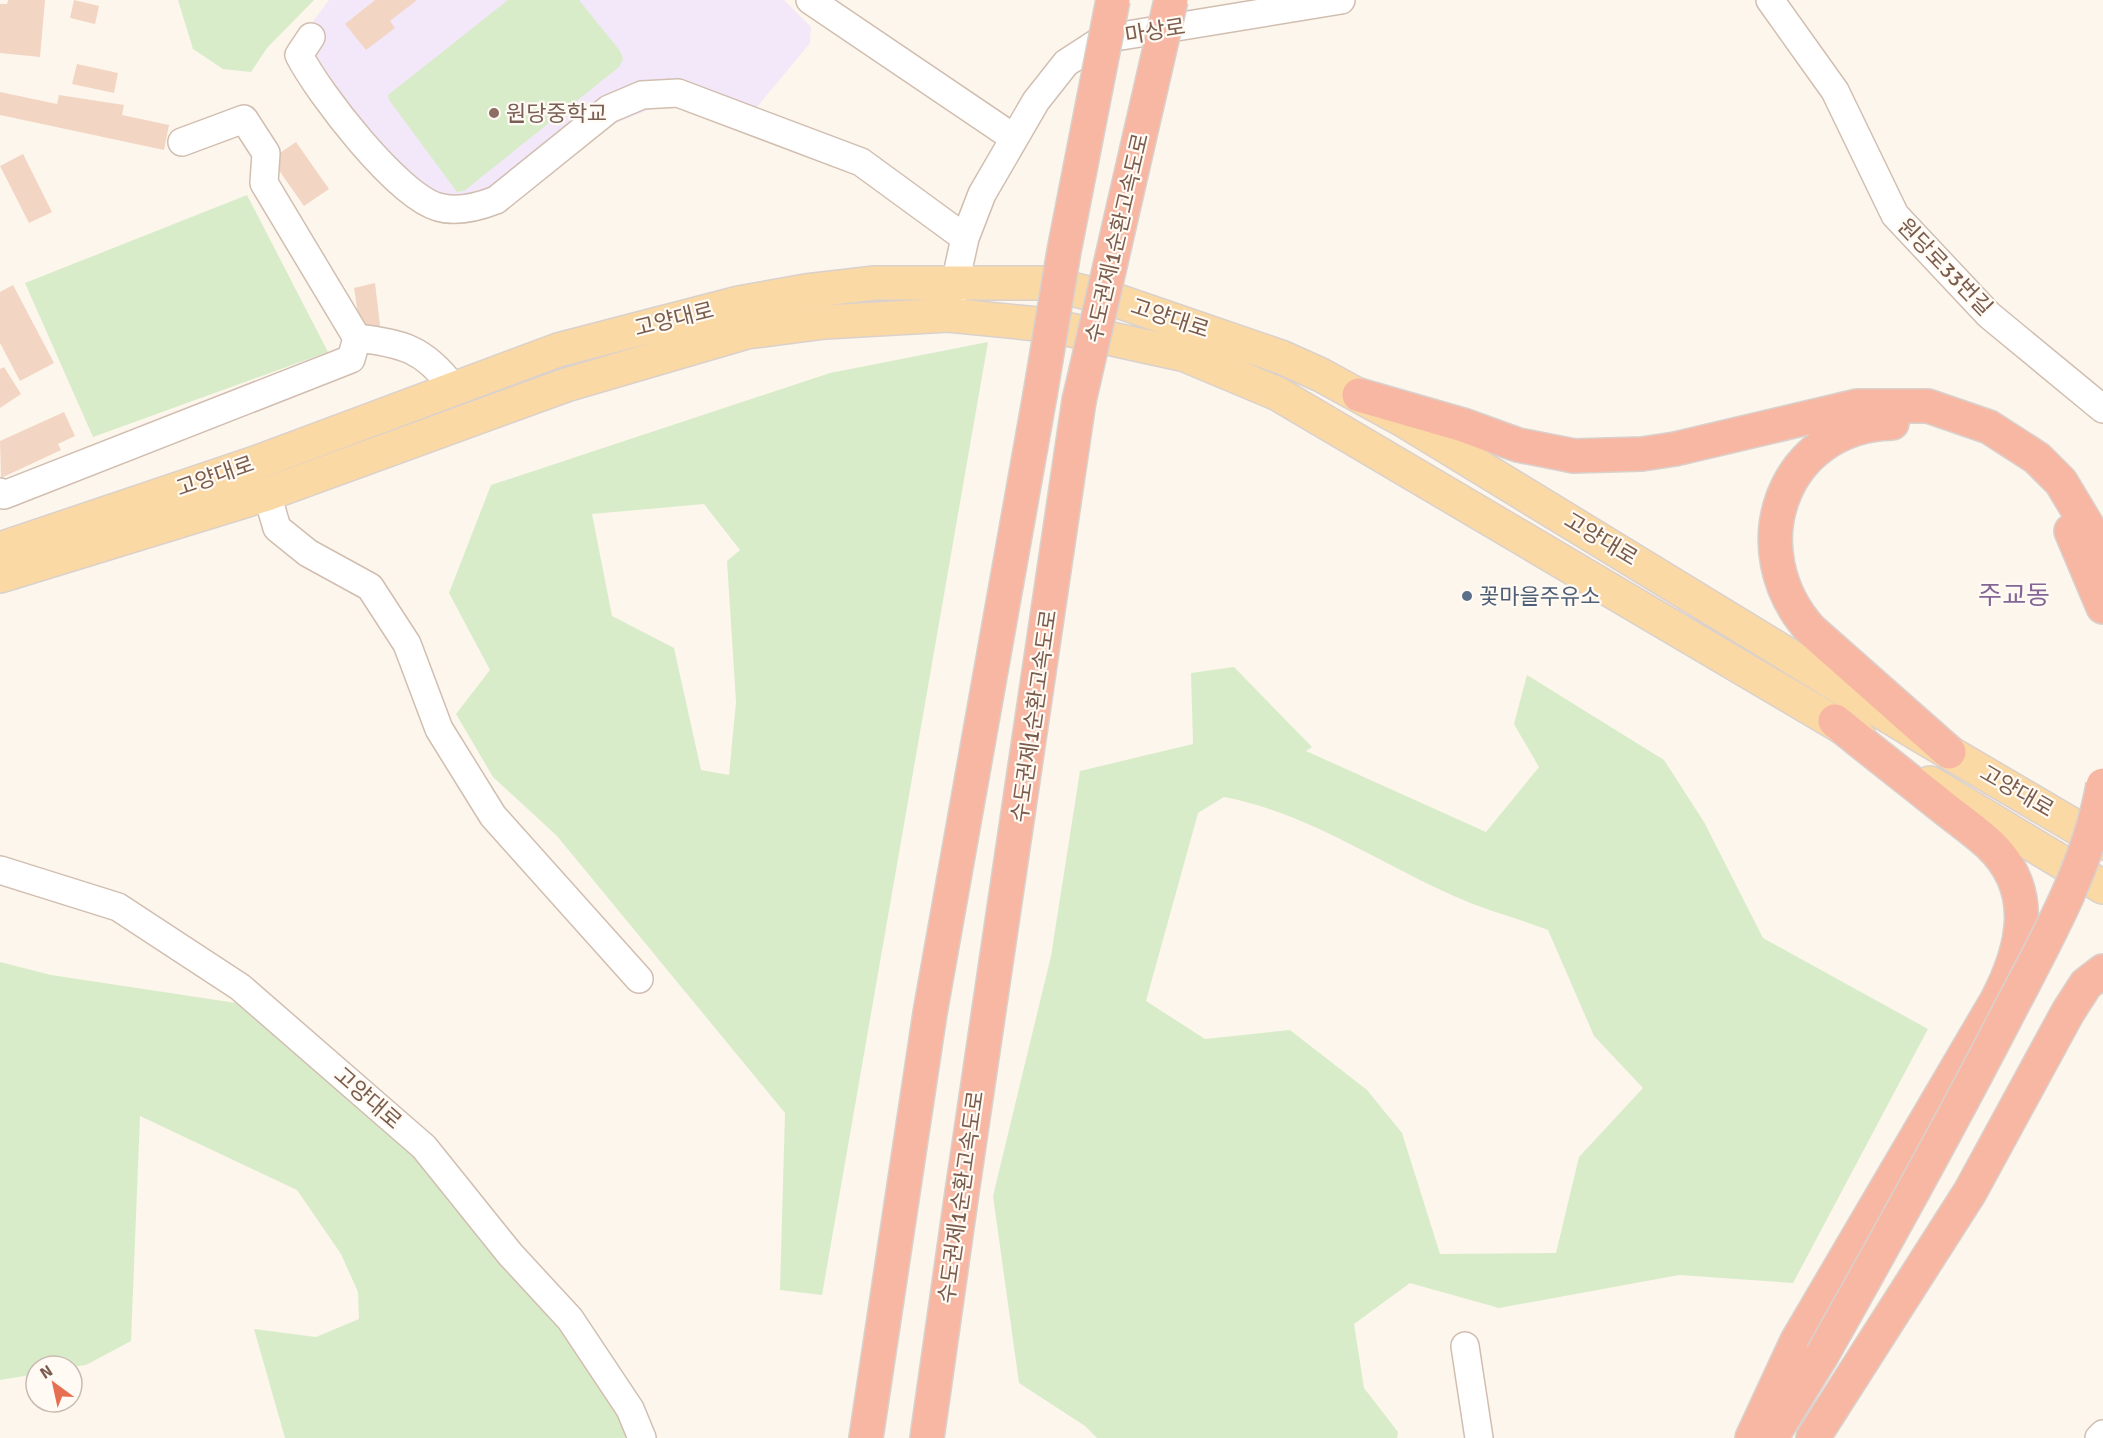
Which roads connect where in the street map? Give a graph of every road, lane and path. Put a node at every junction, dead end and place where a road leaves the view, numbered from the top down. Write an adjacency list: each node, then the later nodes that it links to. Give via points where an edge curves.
1 (810, 0): 7 (street)
2 (1113, 0): 36 (highway, 수도권제1순환고속도로, bridge, via 1066,239 928,1024)
3 (1171, 0): 31 (highway, 수도권제1순환고속도로, bridge, via 1079,401)
4 (1341, 0): 7 (street, 마상로, via 1103,39 1066,63 1036,101)
5 (1770, 0): 15 (street, 원당로33번길, via 1835,91 1895,215 1989,315)
6 (311, 37): 9 (street, via 299,56 309,76 385,169 437,207 456,210 496,200 609,109 642,95 678,93 861,162)
7 (1014, 138): 9 (street, 마상로, via 981,194)
8 (182, 142): 12 (street, via 244,119 266,153 264,183)
9 (965, 238): 10 (street, 마상로)
10 (955, 283): 11 (street, 마상로); 13 (main road, 고양대로, via 875,283 739,303 558,350); 14 (main road, 고양대로, via 1047,284 1112,299 1281,357)
11 (948, 315): 17 (main road, 고양대로, via 825,322 747,332 566,385); 22 (main road, 고양대로, via 1048,325 1185,355 1278,394)
12 (357, 338): 13 (street, via 393,342 411,349 430,359 452,386); 16 (street, via 351,359 4,495)
13 (461, 387): 18 (main road, 고양대로, via 255,463)
14 (1359, 395): 19 (highway, via 1518,445 1574,456 1675,449 1857,406 1928,406 1989,427 2037,458 2061,482); 23 (main road, 고양대로)
15 (2103, 409)
16 (0, 492)
17 (267, 494): 20 (main road, 고양대로); 30 (street, 고양대로, via 277,528 308,553 370,587 407,644 439,729 493,816)
18 (0, 549)
19 (2103, 552)
20 (0, 576)
21 (2103, 607): 23 (highway, via 2075,538 2057,507 2038,486 1991,450 1968,437 1906,422 1872,423 1823,444 1791,479 1776,516 1776,563 1782,585 1796,613 1833,651)
22 (1835, 721): 28 (main road, 고양대로); 40 (highway, via 1990,845 2012,873 2022,913 2021,942 2013,970 1997,1000 1797,1341)
23 (1949, 752): 25 (main road, 고양대로)
24 (2103, 784): 33 (highway, bridge, via 2092,827 2056,922)
25 (2103, 843)
26 (2103, 848): 33 (highway, via 2069,938 2024,1028 1945,1175)
27 (0, 870): 35 (street, 고양대로, via 118,907 194,956 240,987 424,1147 510,1254 570,1319 630,1409)
28 (2103, 887)
29 (2103, 971): 43 (highway, via 2086,984 2068,1012 1970,1192)
30 (639, 979)
31 (962, 1181): 37 (highway, 수도권제1순환고속도로); 38 (highway, via 962,1341)
32 (1465, 1346): 39 (street)
33 (1833, 1353): 41 (highway); 42 (highway)
34 (2103, 1434): 44 (street)
35 (642, 1438)
36 (867, 1438)
37 (927, 1438)
38 (950, 1438)
39 (1479, 1438)
40 (1752, 1438)
41 (1772, 1438)
42 (1796, 1438)
43 (1813, 1438)
44 (2099, 1438)

